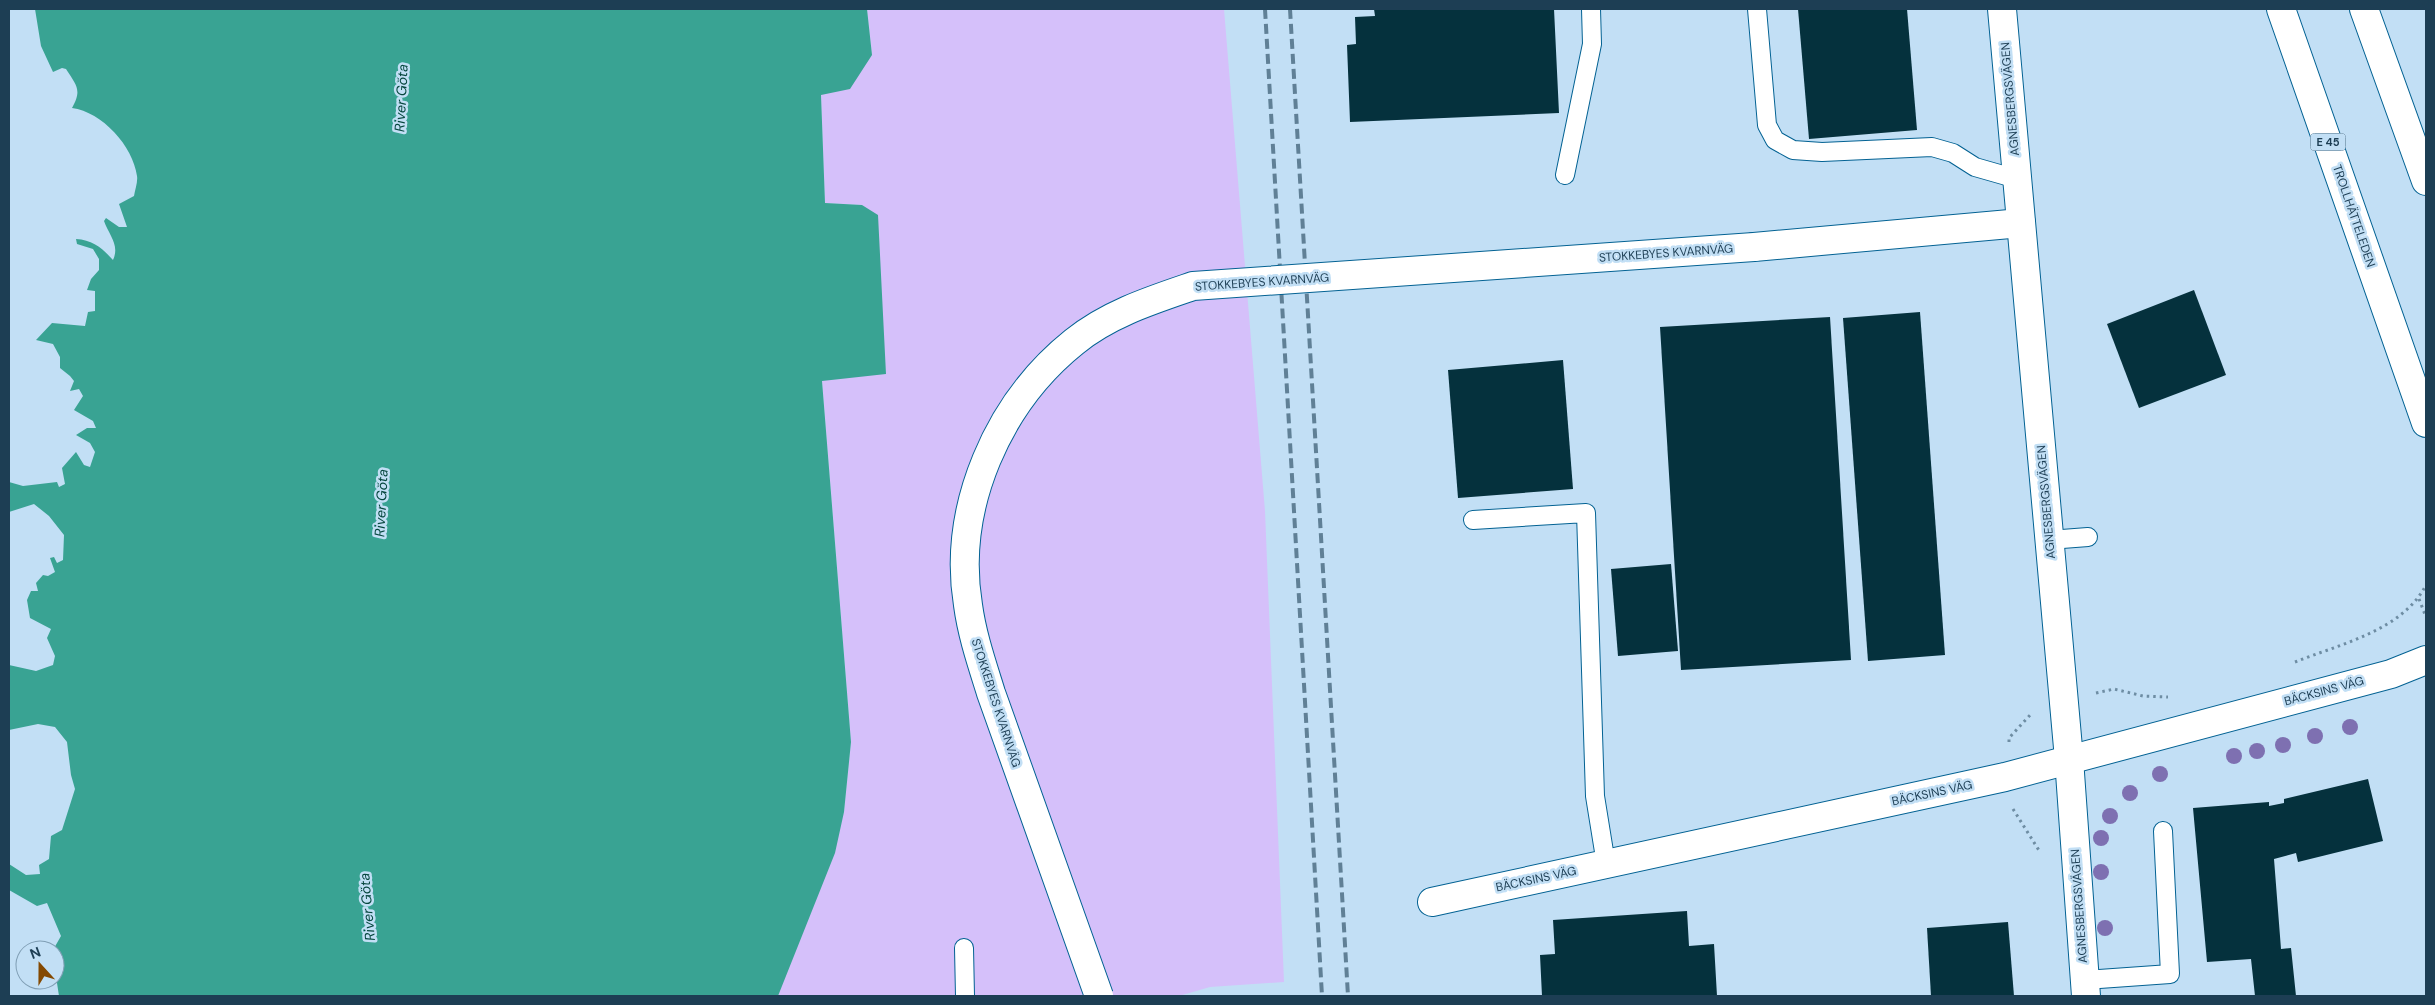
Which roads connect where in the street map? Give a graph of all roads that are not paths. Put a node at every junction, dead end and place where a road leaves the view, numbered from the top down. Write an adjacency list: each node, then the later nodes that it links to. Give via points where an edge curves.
1 (1591, 9): 6 (lane, via 1592,44)
2 (1757, 9): 7 (lane, via 1767,126 1776,140 1793,150 1822,152 1932,147 1953,153 1975,167)
3 (2002, 9): 7 (main road, AGNESBERGSVÄGEN)
4 (2281, 9): 10 (main road, TROLLHÄTTELEDEN / E 45)
5 (2364, 9): 8 (main road)
6 (1566, 175)
7 (2017, 179): 9 (main road, AGNESBERGSVÄGEN)
8 (2426, 181)
9 (2021, 223): 13 (main road, AGNESBERGSVÄGEN); 22 (main road, STOKKEBYES KVARNVÄG, bridge, via 1754,247 1193,286 1115,316 1074,342 1036,378 1007,420 984,463 970,509 967,603 991,693)
10 (2426, 423)
11 (1473, 520): 17 (lane, via 1586,513 1595,796)
12 (2088, 537): 13 (lane)
13 (2049, 540): 15 (main road, AGNESBERGSVÄGEN)
14 (2426, 660): 15 (main road, BÄCKSINS VÄG, via 2390,674)
15 (2069, 759): 17 (main road, BÄCKSINS VÄG, via 1992,780); 20 (main road, AGNESBERGSVÄGEN)
16 (2163, 831): 20 (lane, via 2170,974)
17 (1606, 864): 18 (main road, BÄCKSINS VÄG)
18 (1432, 902)
19 (964, 948): 21 (lane)
20 (2085, 988)
21 (965, 996)
22 (1099, 996)

